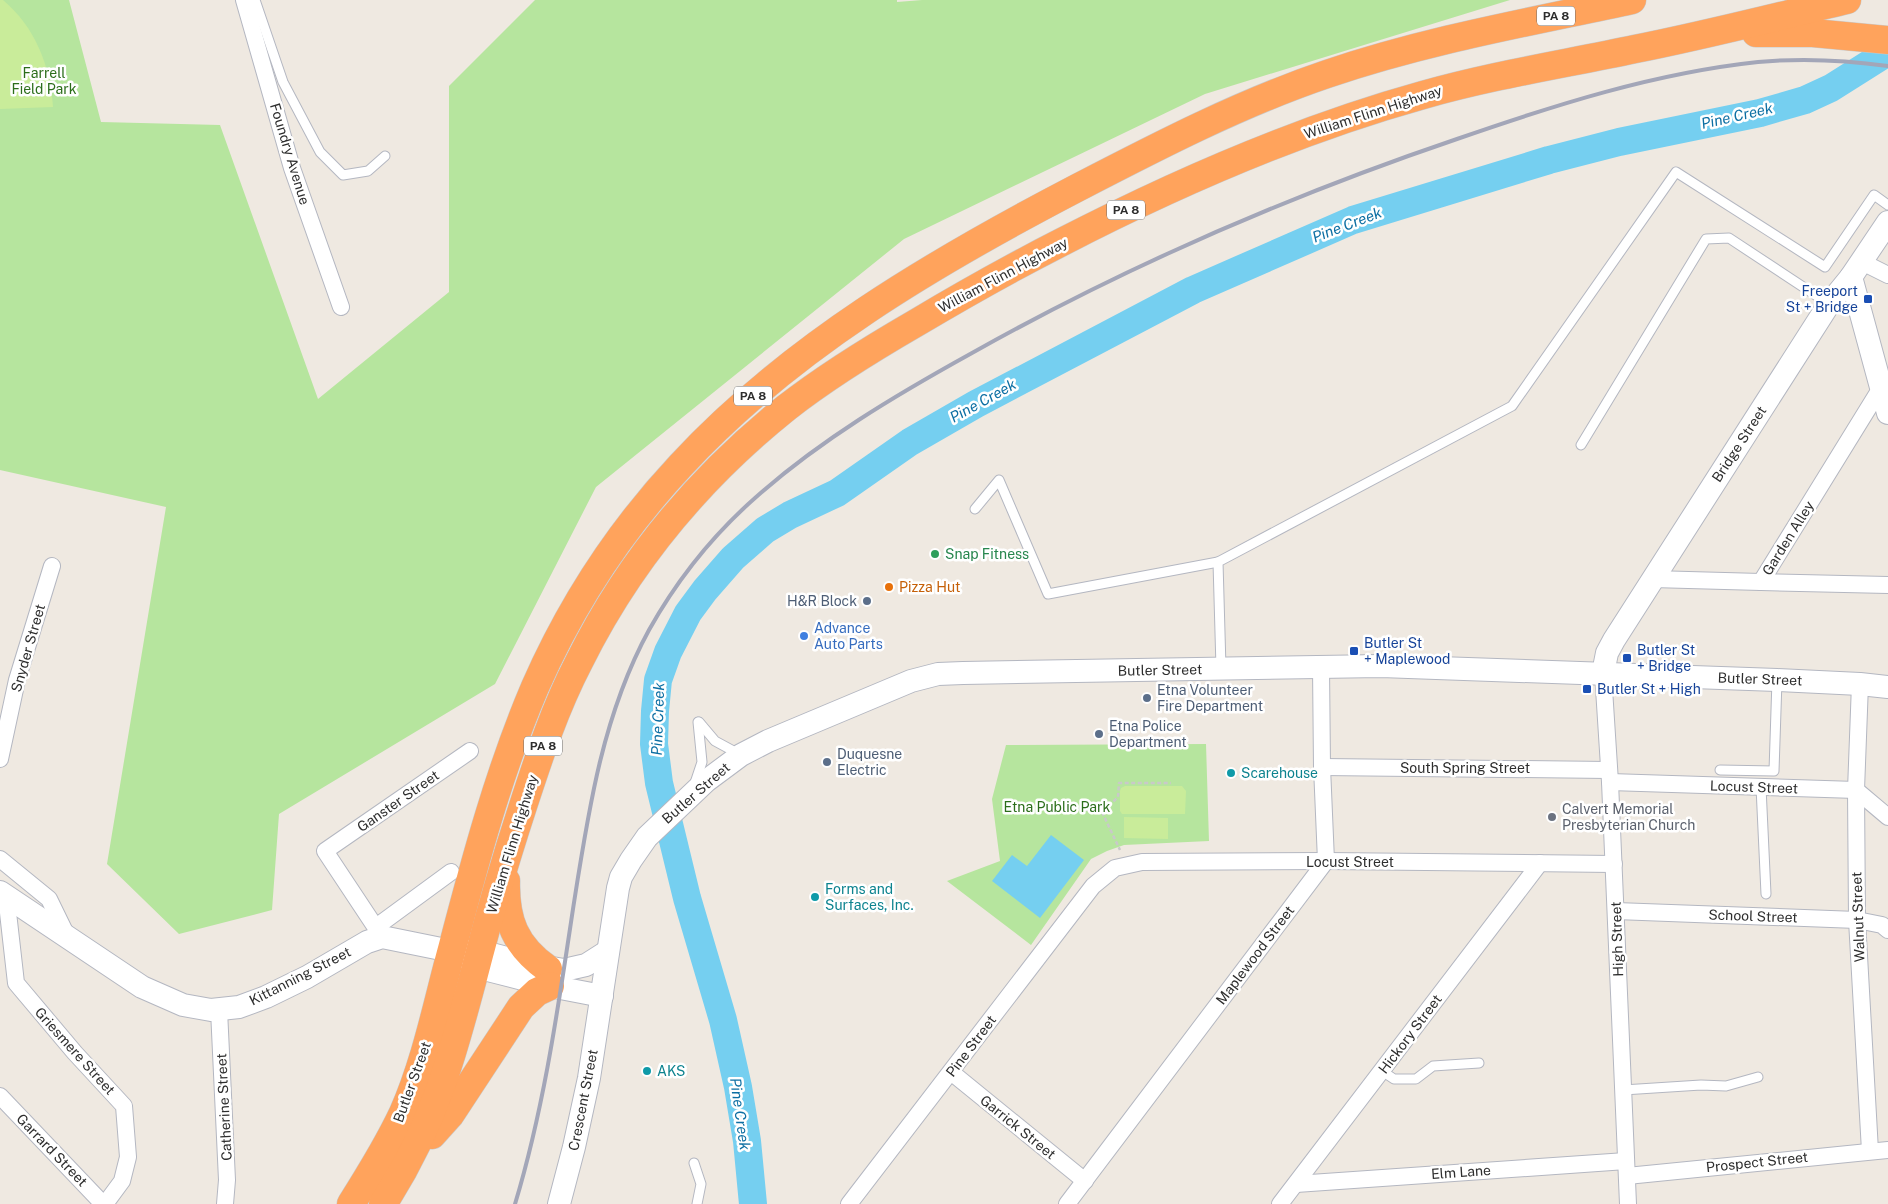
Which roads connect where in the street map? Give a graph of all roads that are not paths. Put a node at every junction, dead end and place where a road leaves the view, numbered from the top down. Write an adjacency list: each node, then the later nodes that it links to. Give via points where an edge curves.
1 (244, 0): 17 (street, Foundry Avenue, via 292,168)
2 (255, 0): 11 (lane, via 283,82 320,152 343,175 368,171)
3 (1594, 0): 8 (highway)
4 (1632, 0): 8 (highway, William Flinn Highway / PA 8)
5 (1798, 0): 7 (highway)
6 (1847, 0): 7 (highway, William Flinn Highway / PA 8)
7 (1748, 24): 9 (highway, William Flinn Highway / PA 8)
8 (1479, 33): 57 (highway, William Flinn Highway / PA 8, via 1324,75 1259,100 1132,160 994,233 887,298 797,361 727,420 680,465 639,514 598,569 565,625 536,686 506,762)
9 (1698, 37): 10 (highway, via 1813,33); 43 (highway, William Flinn Highway / PA 8, via 1427,94 1283,142 1153,197 1004,272 833,374 790,405 722,465 683,507 632,571 569,682 541,750)
10 (1888, 40)
11 (385, 156)
12 (1888, 204): 22 (lane, via 1874,195 1825,267 1676,172 1512,406)
13 (1888, 222): 14 (street, Bridge Street)
14 (1856, 269): 15 (street); 16 (street, Bridge Street); 18 (street)
15 (1888, 275)
16 (1829, 304): 20 (lane, via 1728,238 1706,239); 24 (street, Bridge Street)
17 (341, 307)
18 (1882, 386): 19 (street); 25 (street, Garden Alley)
19 (1888, 414)
20 (1581, 445)
21 (975, 509): 22 (lane, via 999,480 1048,594)
22 (1218, 562): 28 (lane)
23 (52, 566): 35 (street, Snyder Street, via 17,680)
24 (1652, 580): 25 (street); 29 (street, Bridge Street, via 1609,648)
25 (1761, 582): 26 (street, Garden Alley)
26 (1888, 585)
27 (1321, 667): 28 (street, Butler Street); 29 (street, Butler Street); 36 (street)
28 (1221, 669): 34 (street, Butler Street, via 930,676 899,686)
29 (1603, 673): 30 (street, Butler Street); 38 (street, High Street)
30 (1777, 680): 31 (street, Butler Street); 37 (lane, via 1774,771)
31 (1860, 684): 32 (street, Butler Street); 40 (street, Walnut Street)
32 (1888, 687)
33 (470, 750): 55 (street, Ganster Street, via 325,851)
34 (741, 755): 41 (street, Butler Street); 41 (lane, via 715,741 698,722 702,762)
35 (0, 759)
36 (1322, 767): 38 (street, South Spring Street); 45 (street)
37 (1720, 770)
38 (1610, 776): 39 (street, Locust Street); 47 (street, High Street)
39 (1761, 787): 40 (street, Locust Street); 51 (lane)
40 (1856, 790): 42 (street); 53 (street, Walnut Street)
41 (690, 794): 58 (street, Butler Street, via 647,837 622,877)
42 (1888, 818)
43 (508, 852): 59 (highway, William Flinn Highway / PA 8); 60 (highway, via 506,887 511,924 526,952)
44 (0, 858): 56 (street, via 49,899)
45 (1326, 861): 46 (street, Locust Street); 49 (street, Locust Street, via 1142,862 1115,868); 75 (street, Maplewood Street)
46 (1540, 863): 47 (street, Locust Street); 65 (street, Hickory Street)
47 (1614, 864): 52 (street, High Street)
48 (451, 872): 55 (street)
49 (1093, 886): 66 (street, Pine Street)
50 (3, 894): 56 (street, Kittanning Street); 61 (street, Griesmere Street)
51 (1766, 894)
52 (1616, 911): 53 (street, School Street); 68 (street, High Street)
53 (1857, 920): 54 (street, School Street, via 1882,925); 71 (street, Walnut Street)
54 (1888, 930)
55 (379, 932): 57 (street); 63 (street, Kittanning Street, via 367,942 266,997)
56 (68, 938): 63 (street, Kittanning Street, via 152,993 183,1005)
57 (451, 951): 59 (street); 79 (highway, Butler Street / PA 8, via 412,1090 389,1140)
58 (608, 951): 60 (street, via 580,968 564,970); 62 (street, Butler Street)
59 (478, 959): 60 (street); 72 (highway, Butler Street / PA 8, via 442,1086)
60 (549, 978): 62 (street); 72 (highway, via 521,1007 450,1115)
61 (8, 981): 77 (street, Griesmere Street, via 124,1106 128,1157 122,1181)
62 (602, 996): 81 (street, Crescent Street, via 583,1108)
63 (219, 1010): 78 (street, Catherine Street, via 227,1165)
64 (1479, 1063): 65 (lane, via 1433,1066 1416,1079 1394,1080)
65 (1382, 1071): 76 (street, Hickory Street)
66 (951, 1072): 75 (street, Garrick Street); 83 (street, Pine Street)
67 (1758, 1077): 68 (lane, via 1726,1086)
68 (1623, 1090): 74 (street, High Street)
69 (0, 1096): 77 (street, Garrard Street)
70 (1888, 1150): 71 (street, Prospect Street)
71 (1870, 1151): 74 (street, Prospect Street)
72 (410, 1161): 80 (highway, Butler Street / PA 8)
73 (694, 1162): 82 (lane, via 701,1184)
74 (1626, 1168): 76 (street, Elm Lane); 86 (street, High Street)
75 (1085, 1181): 84 (street, Maplewood Street)
76 (1296, 1184): 85 (street, Hickory Street)
77 (104, 1204)
78 (225, 1204)
79 (351, 1204)
80 (383, 1204)
81 (559, 1204)
82 (697, 1204)
83 (848, 1204)
84 (1067, 1204)
85 (1280, 1204)
86 (1628, 1204)

